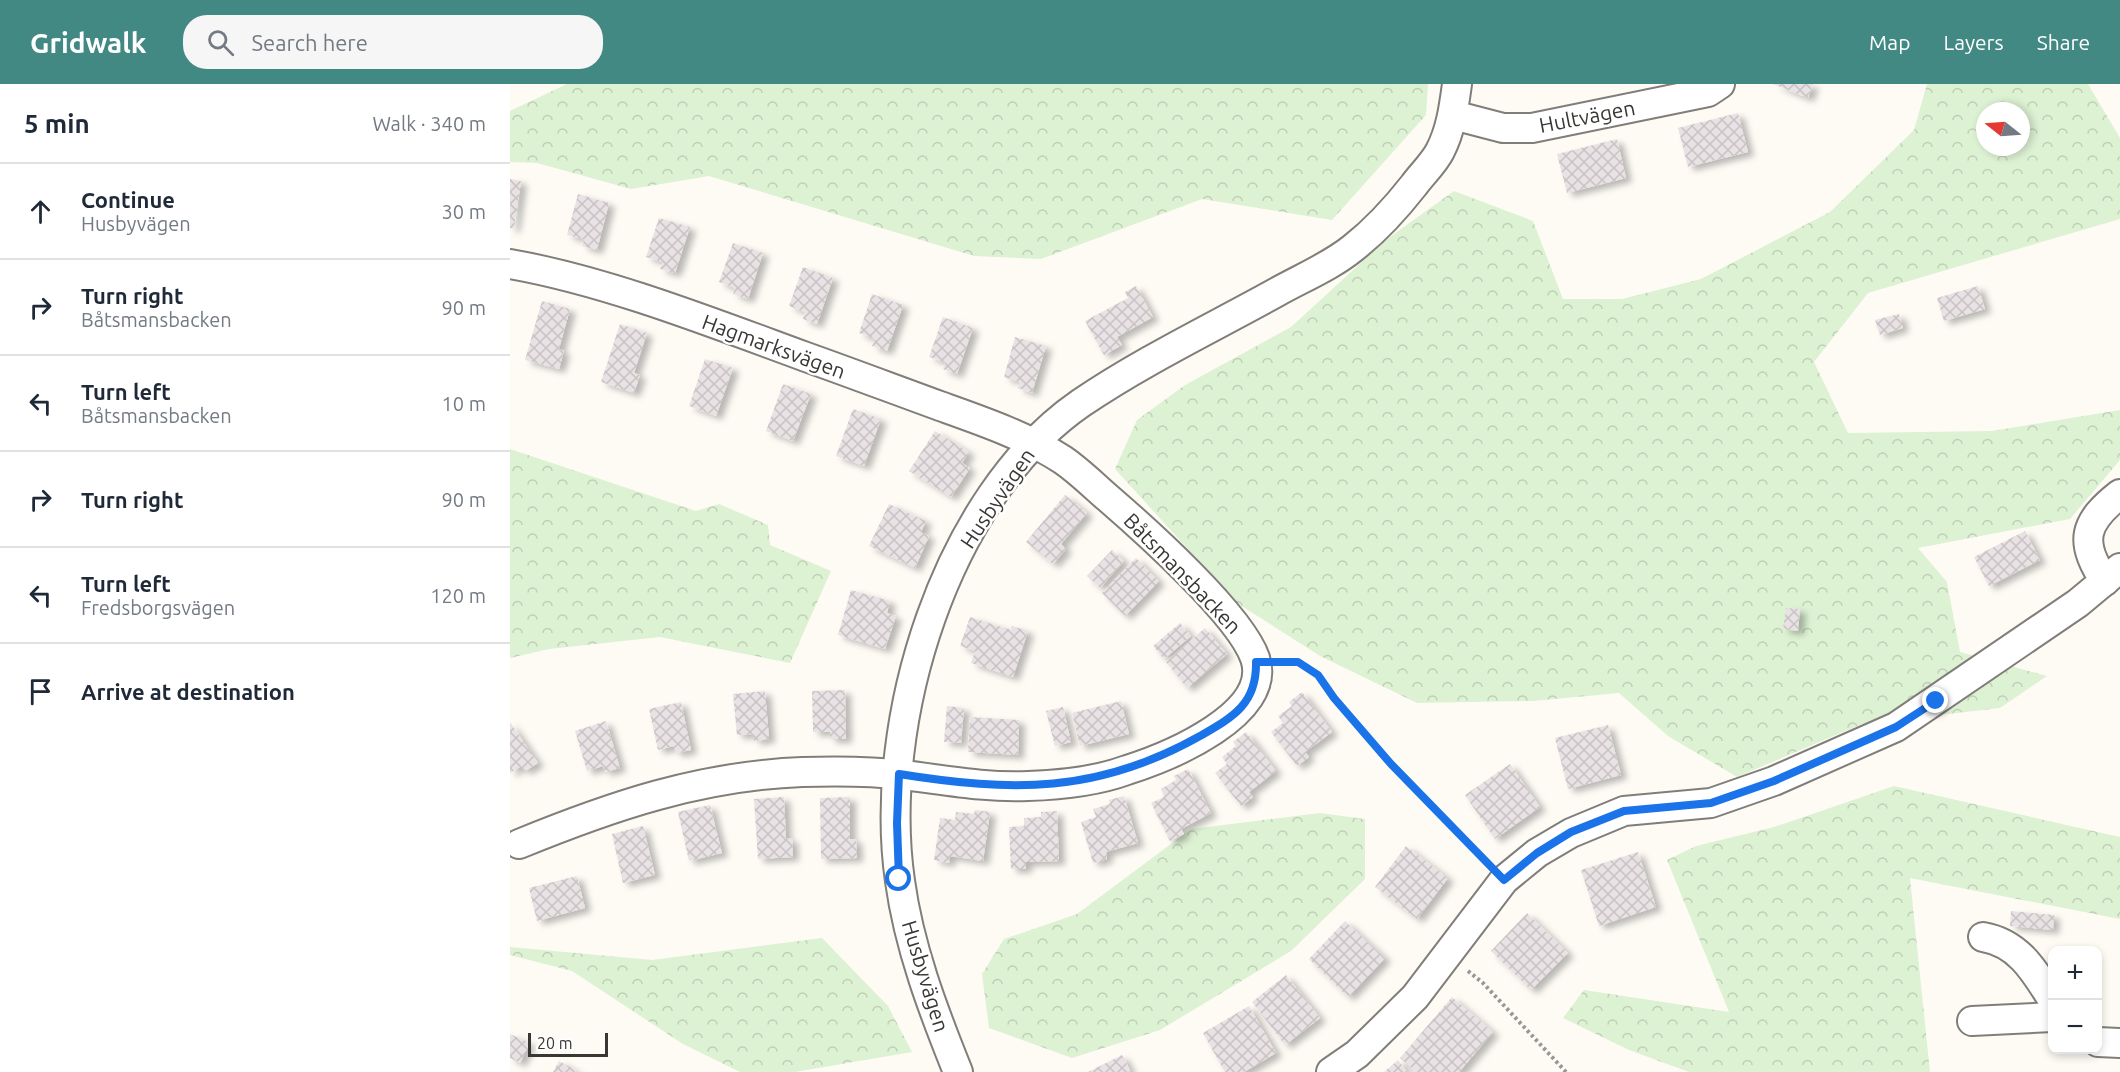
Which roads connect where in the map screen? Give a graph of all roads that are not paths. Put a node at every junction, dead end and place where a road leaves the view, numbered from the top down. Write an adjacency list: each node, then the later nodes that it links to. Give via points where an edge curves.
1 (1457, 84): 3 (street, Husbyvägen)
2 (1720, 84): 3 (street, Hultvägen, via 1708,92 1532,128 1503,128)
3 (1453, 116): 5 (street, Husbyvägen, via 1440,152 1392,213 1351,250 1120,378 1078,405)
4 (510, 264): 5 (street, Hagmarksvägen, via 636,297)
5 (1034, 443): 8 (street, Husbyvägen, via 976,522 932,612 905,705); 8 (street, Båtsmansbacken, via 1066,462 1135,521 1229,618 1246,639 1256,662 1253,692 1244,706 1223,723 1176,750 1125,771 1074,782 1026,786 962,784)
6 (2120, 494): 7 (street, via 2100,509 2088,535 2087,549 2092,562)
7 (2112, 574): 17 (street, via 2049,623 1896,727 1774,781 1711,803 1624,811 1571,832 1537,853 1504,880 1415,997 1357,1054)
8 (899, 774): 9 (street, via 802,772 665,791 599,811); 16 (street, Husbyvägen, via 899,879 913,945)
9 (519, 844)
10 (1983, 937): 11 (street, via 1998,940 2022,955)
11 (2048, 993)
12 (2048, 1017): 13 (street)
13 (1972, 1021)
14 (2102, 1042): 15 (street)
15 (2120, 1043)
16 (958, 1072)
17 (1331, 1072)

